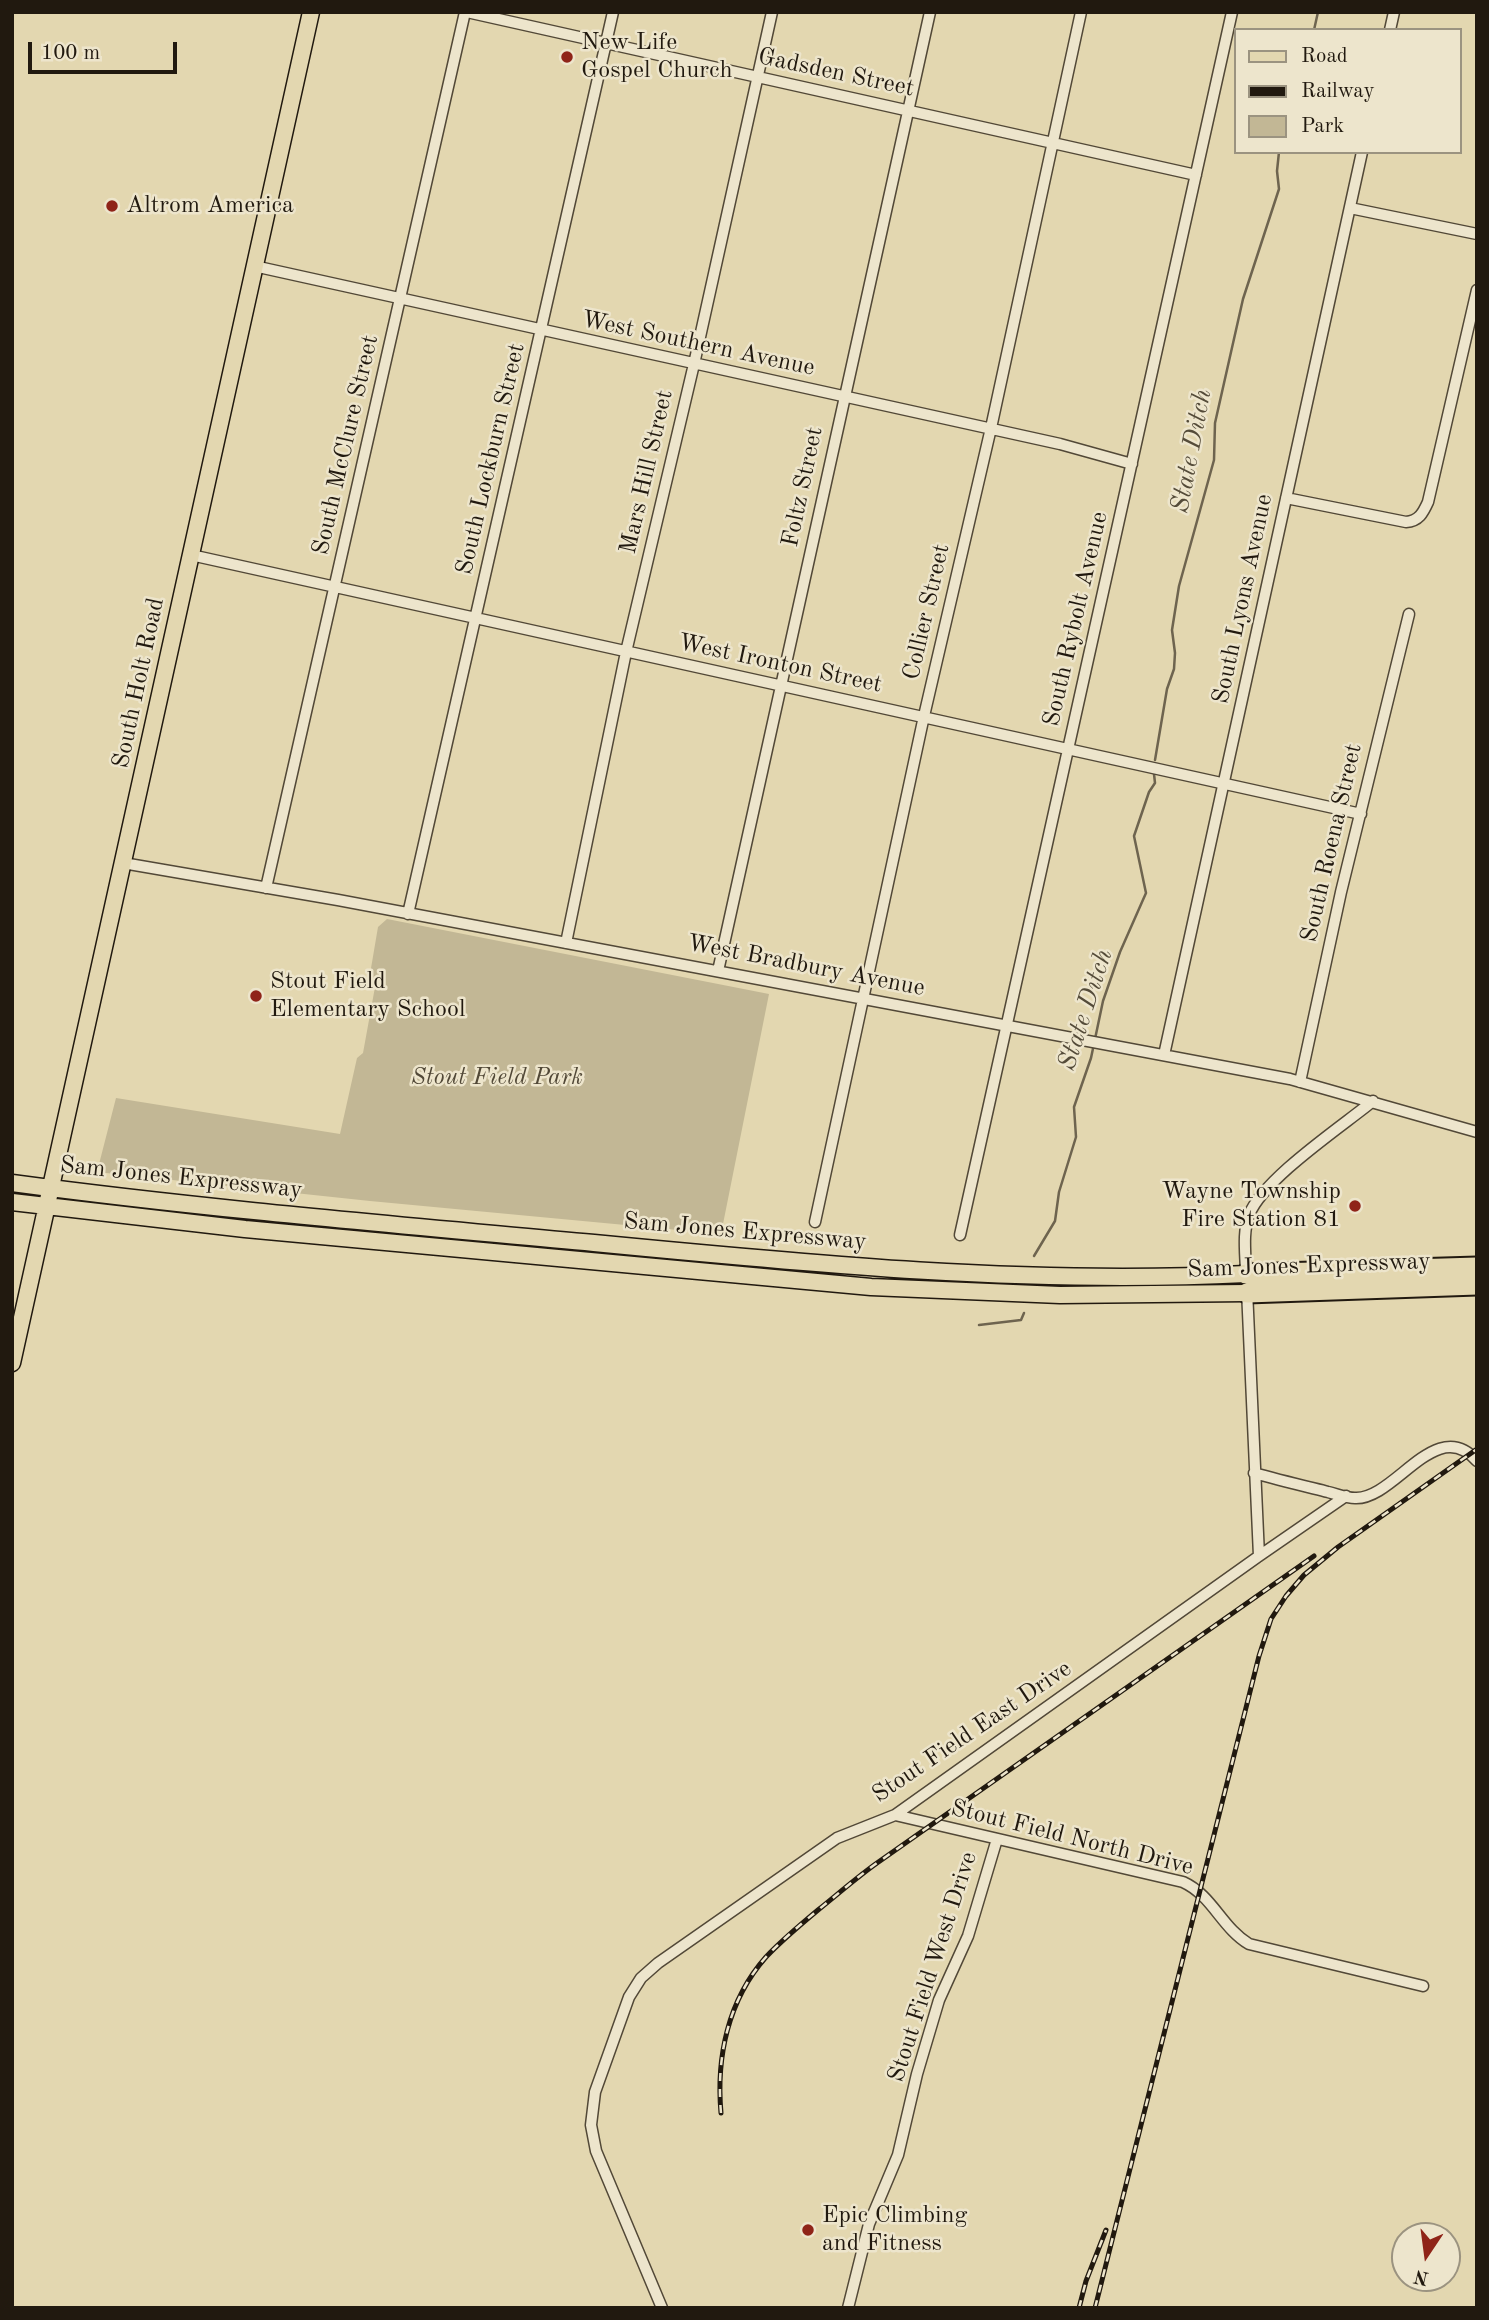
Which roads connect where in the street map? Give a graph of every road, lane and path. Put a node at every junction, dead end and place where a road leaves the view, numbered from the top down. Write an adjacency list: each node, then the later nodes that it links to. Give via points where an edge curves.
1 (311, 12): 16 (main road, South Holt Road)
2 (466, 12): 8 (street, Gadsden Street); 18 (street, South McClure Street)
3 (613, 12): 8 (street, South Lockburn Street)
4 (772, 12): 9 (street, Mars Hill Street)
5 (930, 12): 10 (street, Foltz Street)
6 (1081, 12): 11 (street, Collier Street)
7 (1232, 12): 13 (street, South Rybolt Avenue)
8 (606, 43): 9 (street, Gadsden Street); 19 (street, South Lockburn Street)
9 (757, 77): 10 (street, Gadsden Street); 20 (street, Mars Hill Street)
10 (908, 110): 11 (street, Gadsden Street); 21 (street, Foltz Street)
11 (1052, 142): 13 (street, Gadsden Street); 22 (street, Collier Street)
12 (1363, 154): 14 (street, South Lyons Avenue)
13 (1196, 175): 23 (street, South Rybolt Avenue)
14 (1350, 208): 15 (street); 24 (street, South Lyons Avenue)
15 (1477, 234)
16 (254, 267): 18 (street, West Southern Avenue); 25 (main road, South Holt Road)
17 (1477, 290): 24 (street, via 1428,502 1417,519 1406,522)
18 (401, 299): 19 (street, West Southern Avenue); 26 (street, South McClure Street)
19 (542, 331): 20 (street, West Southern Avenue); 28 (street, South Lockburn Street)
20 (694, 364): 21 (street, West Southern Avenue); 29 (street, Mars Hill Street)
21 (845, 397): 22 (street, West Southern Avenue); 30 (street, Foltz Street)
22 (991, 428): 23 (street, West Southern Avenue); 31 (street, Collier Street)
23 (1132, 464): 32 (street, South Rybolt Avenue)
24 (1286, 498): 33 (street, South Lyons Avenue)
25 (191, 555): 26 (street, West Ironton Street); 35 (main road, South Holt Road)
26 (336, 587): 28 (street, West Ironton Street); 36 (street, South McClure Street)
27 (1409, 614): 34 (street, South Roena Street)
28 (476, 618): 29 (street, West Ironton Street); 37 (street, South Lockburn Street)
29 (626, 652): 30 (street, West Ironton Street); 38 (street, Mars Hill Street)
30 (781, 686): 31 (street, West Ironton Street); 39 (street, Foltz Street)
31 (924, 716): 32 (street, West Ironton Street); 40 (street, Collier Street)
32 (1069, 748): 33 (street, West Ironton Street); 41 (street, South Rybolt Avenue)
33 (1224, 782): 34 (street, West Ironton Street); 42 (street, South Lyons Avenue)
34 (1361, 814): 43 (street, South Roena Street)
35 (123, 863): 36 (street, West Bradbury Avenue); 47 (main road, South Holt Road)
36 (266, 888): 37 (street, West Bradbury Avenue)
37 (408, 914): 38 (street, West Bradbury Avenue)
38 (566, 943): 39 (street, West Bradbury Avenue)
39 (718, 971): 40 (street, West Bradbury Avenue)
40 (863, 998): 41 (street, West Bradbury Avenue); 50 (street, Collier Street)
41 (1007, 1025): 42 (street, West Bradbury Avenue); 51 (street, South Rybolt Avenue)
42 (1164, 1055): 43 (street, West Bradbury Avenue)
43 (1300, 1082): 44 (street, West Bradbury Avenue)
44 (1373, 1101): 45 (street, West Bradbury Avenue); 53 (street, via 1289,1170 1254,1207 1245,1231)
45 (1477, 1132)
46 (12, 1183): 47 (main road, Sam Jones Expressway)
47 (51, 1188): 49 (main road, South Holt Road); 53 (main road, Sam Jones Expressway, via 196,1206 879,1269)
48 (12, 1202): 49 (main road, Sam Jones Expressway)
49 (47, 1207): 53 (main road, Sam Jones Expressway, via 871,1287 1060,1295); 55 (main road, South Holt Road)
50 (815, 1222)
51 (960, 1235)
52 (1477, 1267): 53 (highway, Sam Jones Expressway)
53 (1247, 1284): 54 (highway, Sam Jones Expressway); 57 (street)
54 (1477, 1285)
55 (12, 1363)
56 (1474, 1457): 58 (street, via 1460,1447 1444,1446 1368,1495)
57 (1254, 1473): 58 (street); 59 (street)
58 (1346, 1496): 59 (street, Stout Field East Drive)
59 (1259, 1556): 60 (street, Stout Field East Drive)
60 (895, 1815): 61 (street, Stout Field North Drive); 63 (street, Stout Field East Drive, via 837,1838 654,1966 629,1997 595,2091 592,2129 596,2151)
61 (998, 1839): 62 (street, Stout Field North Drive, via 1183,1882 1199,1892 1230,1930 1249,1944); 64 (street, Stout Field West Drive, via 968,1936 939,2000 898,2155 869,2224)
62 (1423, 1986)
63 (662, 2308)
64 (848, 2308)

